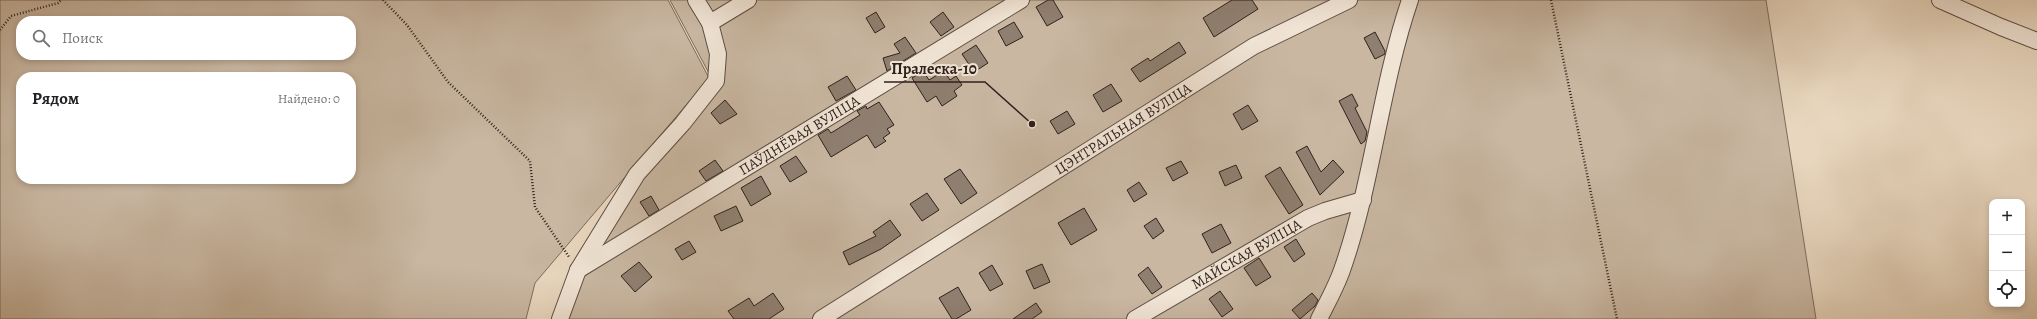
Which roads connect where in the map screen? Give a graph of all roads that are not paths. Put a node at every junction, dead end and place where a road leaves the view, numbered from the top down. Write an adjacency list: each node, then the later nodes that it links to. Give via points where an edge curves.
1 (696, 0): 7 (street)
2 (748, 0): 7 (street)
3 (1021, 0): 10 (street, ПАЎДНЁВАЯ ВУЛІЦА)
4 (1349, 0): 12 (street, ЦЭНТРАЛЬНАЯ ВУЛІЦА, via 1254,46)
5 (1410, 0): 9 (street, via 1400,29)
6 (1940, 0): 8 (street)
7 (710, 23): 10 (street, via 718,54 716,81 683,123 637,174)
8 (2037, 41)
9 (1363, 200): 13 (street, МАЙСКАЯ ВУЛІЦА, via 1308,218); 14 (street, via 1342,271)
10 (578, 270): 11 (street)
11 (560, 319)
12 (821, 319)
13 (1135, 319)
14 (1319, 319)

